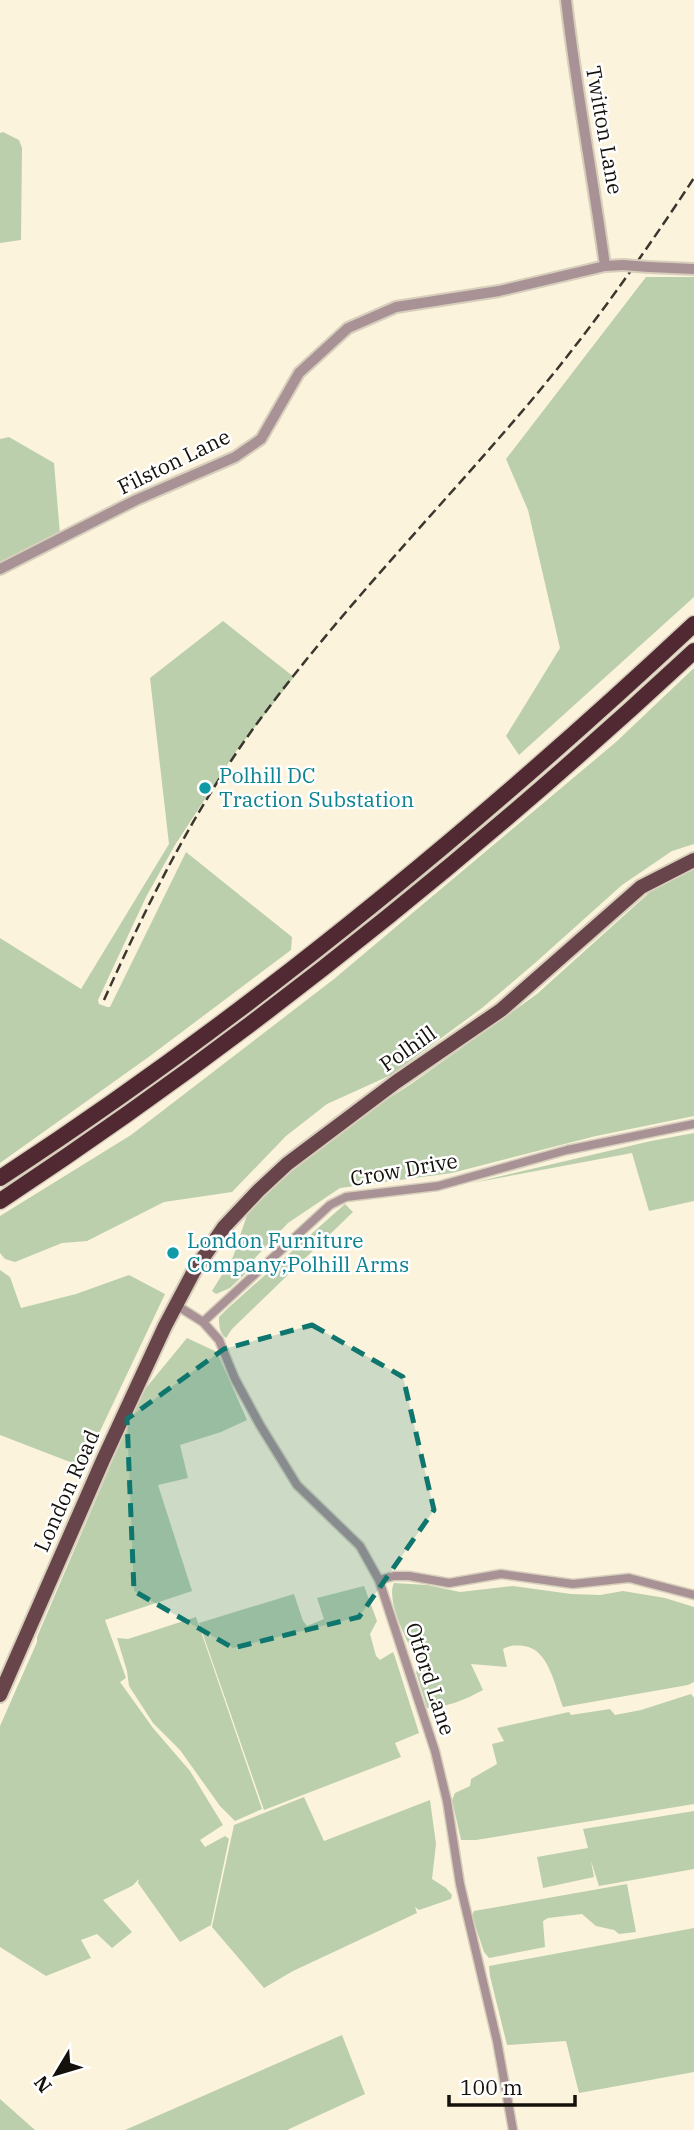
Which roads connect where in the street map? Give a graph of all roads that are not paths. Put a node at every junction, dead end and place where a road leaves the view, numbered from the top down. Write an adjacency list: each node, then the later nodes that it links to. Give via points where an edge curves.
1 (566, 0): 2 (street, Twitton Lane)
2 (606, 266): 3 (street, Filston Lane, bridge); 4 (street, Filston Lane, via 499,291 396,307 348,328 299,373 261,439 235,457 136,500)
3 (694, 270)
4 (0, 569)
5 (694, 624): 9 (highway, via 538,766 373,905 193,1044)
6 (694, 651): 10 (highway, via 537,793 363,937 212,1053)
7 (694, 860): 11 (main road, Polhill, via 641,887 501,1010 287,1164 224,1227)
8 (694, 1124): 12 (street, Crow Drive, via 567,1150 438,1186 346,1197 330,1205)
9 (0, 1178)
10 (0, 1201)
11 (176, 1305): 12 (street, Otford Lane); 15 (main road, London Road)
12 (202, 1322): 13 (street, Otford Lane, via 219,1340 249,1405 298,1485 360,1546)
13 (379, 1580): 14 (street, via 410,1576 449,1583 501,1574 573,1584 629,1578); 16 (street, Otford Lane, via 435,1751)
14 (694, 1595)
15 (0, 1695)
16 (513, 2130)

